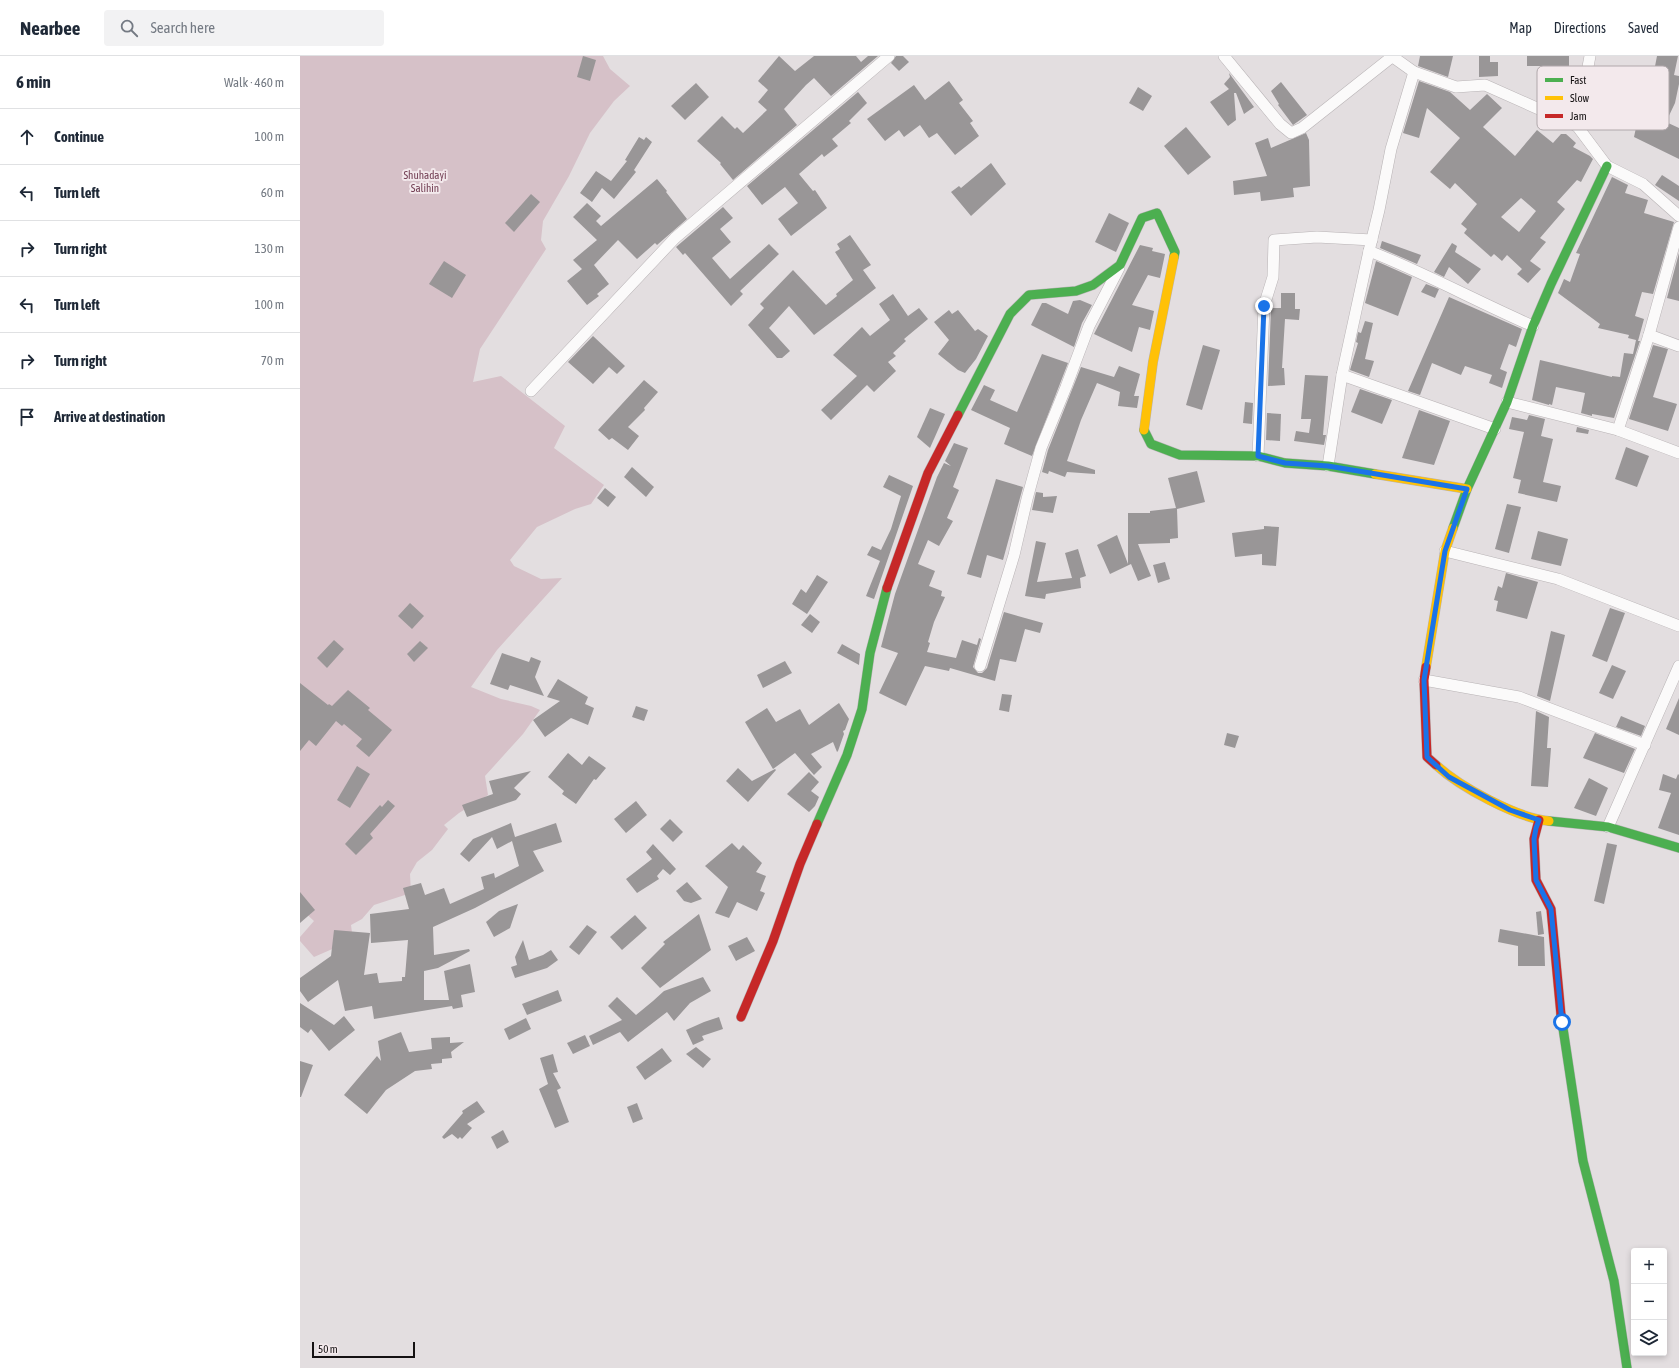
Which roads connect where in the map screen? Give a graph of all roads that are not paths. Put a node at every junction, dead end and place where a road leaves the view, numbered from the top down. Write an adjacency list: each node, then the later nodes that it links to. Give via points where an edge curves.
1 (889, 56): 19 (street, via 675,238)
2 (1224, 56): 3 (street, via 1291,134)
3 (1393, 56): 6 (street)
4 (1590, 56): 5 (street)
5 (1588, 66)
6 (1414, 72): 7 (street, via 1456,87 1485,85); 12 (street, via 1391,149)
7 (1537, 108)
8 (1580, 130): 9 (street)
9 (1607, 166): 10 (street, via 1643,184); 15 (street)
10 (1679, 216)
11 (1679, 227): 16 (street)
12 (1372, 240): 13 (street); 24 (street, via 1316,237 1274,240 1273,277 1264,306)
13 (1369, 251): 15 (street, via 1407,266); 18 (street)
14 (1120, 265): 24 (street, via 1142,218 1157,213 1175,252 1152,370 1144,430 1151,444 1180,455); 29 (street, via 1089,326 1041,448 1014,555); 36 (street, via 1093,285 1076,291 1029,295 1010,314 928,473 886,591 870,653 862,709 847,755 800,864 773,941)
15 (1533, 326): 20 (street)
16 (1649, 335): 17 (street); 22 (street)
17 (1679, 346)
18 (1342, 375): 21 (street); 25 (street)
19 (531, 390)
20 (1507, 402): 21 (street); 22 (street)
21 (1495, 429): 26 (street)
22 (1618, 430): 23 (street)
23 (1679, 453)
24 (1258, 456): 25 (street, via 1285,463)
25 (1328, 466): 26 (street)
26 (1467, 489): 27 (street)
27 (1445, 551): 28 (street, via 1558,579); 31 (street)
28 (1679, 626)
29 (980, 666)
30 (1679, 666): 32 (street)
31 (1424, 680): 32 (street, via 1520,697); 33 (street, via 1427,757 1449,777 1510,810)
32 (1645, 745): 34 (street)
33 (1539, 820): 34 (street); 37 (street, via 1534,839 1536,880 1551,909 1562,1022 1583,1161 1614,1282)
34 (1608, 827): 35 (street)
35 (1679, 848)
36 (741, 1017)
37 (1627, 1368)

